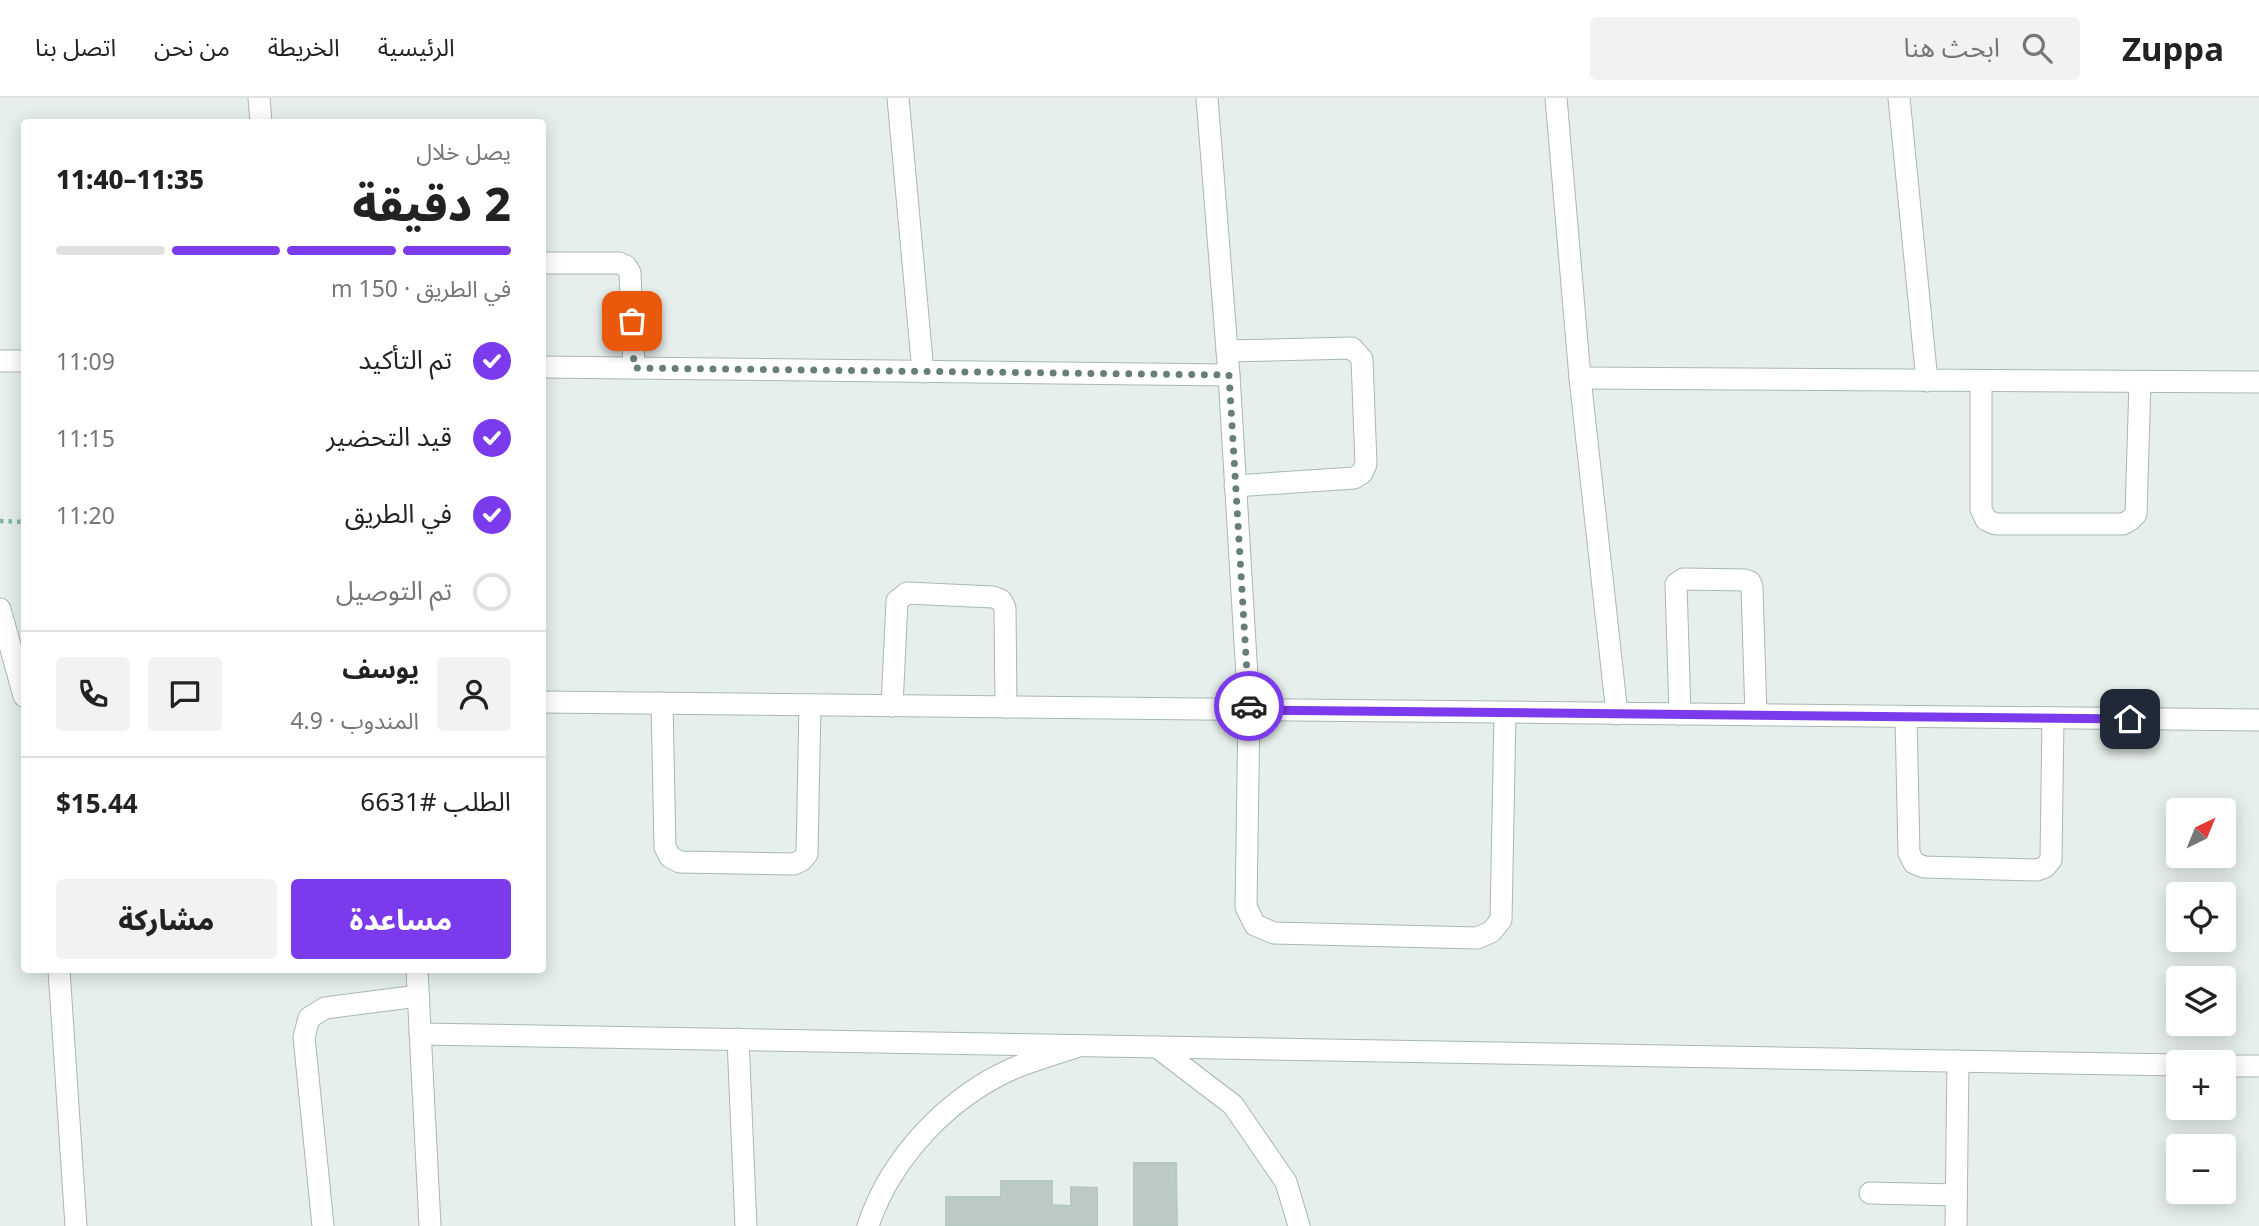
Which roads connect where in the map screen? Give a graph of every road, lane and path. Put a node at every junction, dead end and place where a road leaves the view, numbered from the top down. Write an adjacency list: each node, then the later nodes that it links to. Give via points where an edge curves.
1 (258, 98): 6 (street)
2 (898, 98): 13 (street)
3 (1207, 98): 8 (street)
4 (1556, 98): 15 (street)
5 (1899, 98): 16 (street)
6 (261, 119)
7 (546, 263): 12 (street, via 626,266 631,273)
8 (1227, 351): 14 (street); 20 (street, via 1352,348 1362,359 1366,464 1362,473 1354,478)
9 (0, 361): 10 (street)
10 (21, 361)
11 (546, 367): 12 (street)
12 (634, 368): 13 (street)
13 (923, 372): 14 (street)
14 (1229, 375): 20 (street)
15 (1580, 378): 16 (street); 32 (street)
16 (1927, 381): 17 (street)
17 (1981, 381): 18 (street); 18 (street, via 1981,509 1986,520 1997,524 2123,524 2130,520 2136,514)
18 (2140, 382): 19 (street)
19 (2259, 382)
20 (1235, 486): 30 (street)
21 (0, 522): 22 (path)
22 (21, 522)
23 (0, 609): 24 (street)
24 (21, 685)
25 (546, 702): 26 (street)
26 (662, 704): 27 (street); 27 (street, via 665,847 670,857 680,862 794,864 807,854)
27 (810, 705): 28 (street)
28 (892, 706): 29 (street); 29 (street, via 897,601 907,593 1001,600 1005,608)
29 (1006, 707): 30 (street)
30 (1249, 710): 31 (street); 31 (street, via 1246,907 1255,925 1274,933 1477,938 1492,932 1501,920)
31 (1506, 713): 32 (street)
32 (1617, 714): 33 (street)
33 (1680, 714): 34 (street); 34 (street, via 1676,584 1683,579 1750,582)
34 (1756, 715): 35 (street)
35 (1906, 717): 36 (street); 36 (street, via 1909,853 1914,863 2037,870 2051,860)
36 (2053, 719): 37 (street)
37 (2259, 720)
38 (59, 973): 51 (street)
39 (417, 973): 40 (street)
40 (418, 996): 41 (street); 52 (street, via 325,1008 309,1018 303,1037)
41 (420, 1034): 42 (street); 53 (street)
42 (738, 1040): 43 (street); 54 (street)
43 (1081, 1045): 44 (street); 55 (street, via 1017,1067 960,1099 911,1145 876,1201)
44 (1157, 1047): 45 (street); 56 (street, via 1233,1105 1286,1182)
45 (1958, 1061): 46 (street); 50 (street)
46 (2166, 1065)
47 (2236, 1066): 48 (street)
48 (2259, 1066)
49 (1870, 1194): 50 (street)
50 (1956, 1195): 57 (street)
51 (76, 1226)
52 (323, 1226)
53 (430, 1226)
54 (746, 1226)
55 (868, 1226)
56 (1299, 1226)
57 (1956, 1226)

